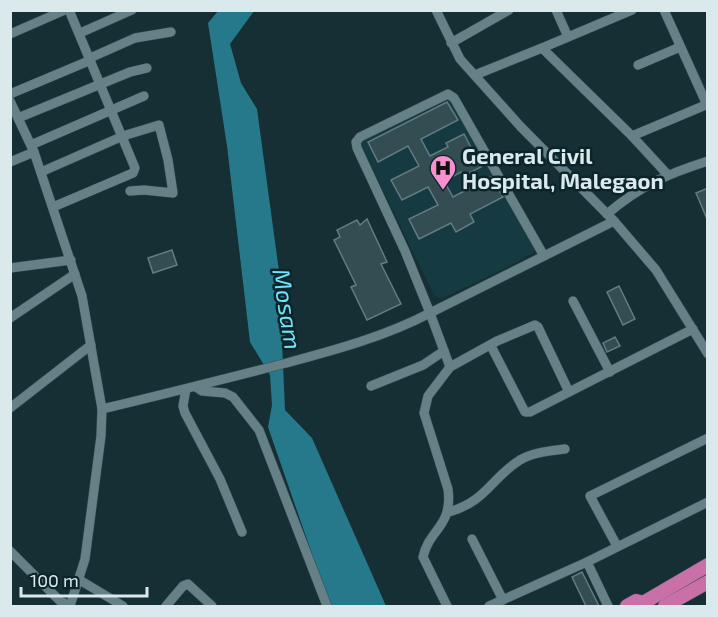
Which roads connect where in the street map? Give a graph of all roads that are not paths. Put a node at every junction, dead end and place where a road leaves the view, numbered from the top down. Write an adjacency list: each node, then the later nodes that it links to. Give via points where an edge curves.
1 (67, 10): 9 (street); 10 (street)
2 (132, 10): 9 (street)
3 (436, 10): 12 (street)
4 (509, 10): 12 (street)
5 (556, 10): 11 (street)
6 (632, 10): 11 (street)
7 (664, 10): 13 (street)
8 (171, 32): 15 (street, via 135,38)
9 (80, 33): 15 (street)
10 (10, 34)
11 (568, 37): 14 (street)
12 (451, 43): 18 (street)
13 (680, 47): 16 (street); 23 (street)
14 (542, 48): 18 (street); 27 (street)
15 (90, 59): 19 (street); 20 (street)
16 (638, 65)
17 (147, 68): 19 (street)
18 (475, 75): 35 (street)
19 (101, 84): 24 (street); 25 (street)
20 (10, 94)
21 (144, 96): 24 (street)
22 (10, 101): 25 (street)
23 (707, 104): 27 (street)
24 (111, 109): 26 (street); 28 (street)
25 (18, 118): 28 (street)
26 (123, 136): 31 (street); 33 (street, via 160,126 174,192); 34 (street, via 134,173)
27 (633, 136): 32 (street)
28 (32, 149): 30 (street); 31 (street)
29 (708, 161): 32 (street)
30 (10, 162)
31 (41, 172): 34 (street)
32 (667, 174): 35 (street, via 626,198)
33 (130, 191)
34 (53, 207): 37 (street)
35 (610, 218): 36 (street); 43 (street, via 656,270)
36 (544, 256): 41 (street); 41 (street, via 453,98 442,95 356,142)
37 (71, 260): 38 (street); 39 (street)
38 (10, 268)
39 (75, 274): 42 (street); 44 (street)
40 (573, 301): 49 (street)
41 (430, 313): 47 (street); 51 (street, via 402,328 356,344)
42 (10, 318)
43 (693, 329): 46 (street); 49 (street)
44 (91, 345): 53 (street); 54 (street)
45 (491, 346): 48 (street); 52 (street, via 525,412); 52 (street, via 535,325)
46 (706, 348)
47 (444, 351): 48 (street); 50 (street, via 423,365)
48 (450, 368): 58 (street, via 428,396 424,413 448,489)
49 (610, 372): 52 (street)
50 (371, 386)
51 (196, 387): 54 (street); 59 (street, via 183,406 185,413 220,479); 72 (street, via 232,397 259,430)
52 (569, 392)
53 (10, 408)
54 (102, 409): 65 (street, via 84,559)
55 (708, 438): 61 (street, via 590,496)
56 (565, 449): 58 (street, via 521,459 478,499)
57 (708, 502): 61 (street)
58 (448, 512): 73 (street, via 423,556)
59 (242, 532)
60 (472, 539): 67 (street)
61 (616, 546): 63 (street)
62 (10, 551): 65 (street, via 60,601 70,606)
63 (587, 562): 67 (street); 75 (street)
64 (708, 565): 68 (highway)
65 (78, 579): 69 (street)
66 (708, 582): 77 (highway)
67 (503, 600): 74 (street)
68 (645, 605): 76 (highway, via 636,601)
69 (123, 606)
70 (166, 606): 71 (street, via 186,584)
71 (213, 606)
72 (327, 606)
73 (447, 606)
74 (489, 606)
75 (608, 606)
76 (627, 606)
77 (665, 606)

